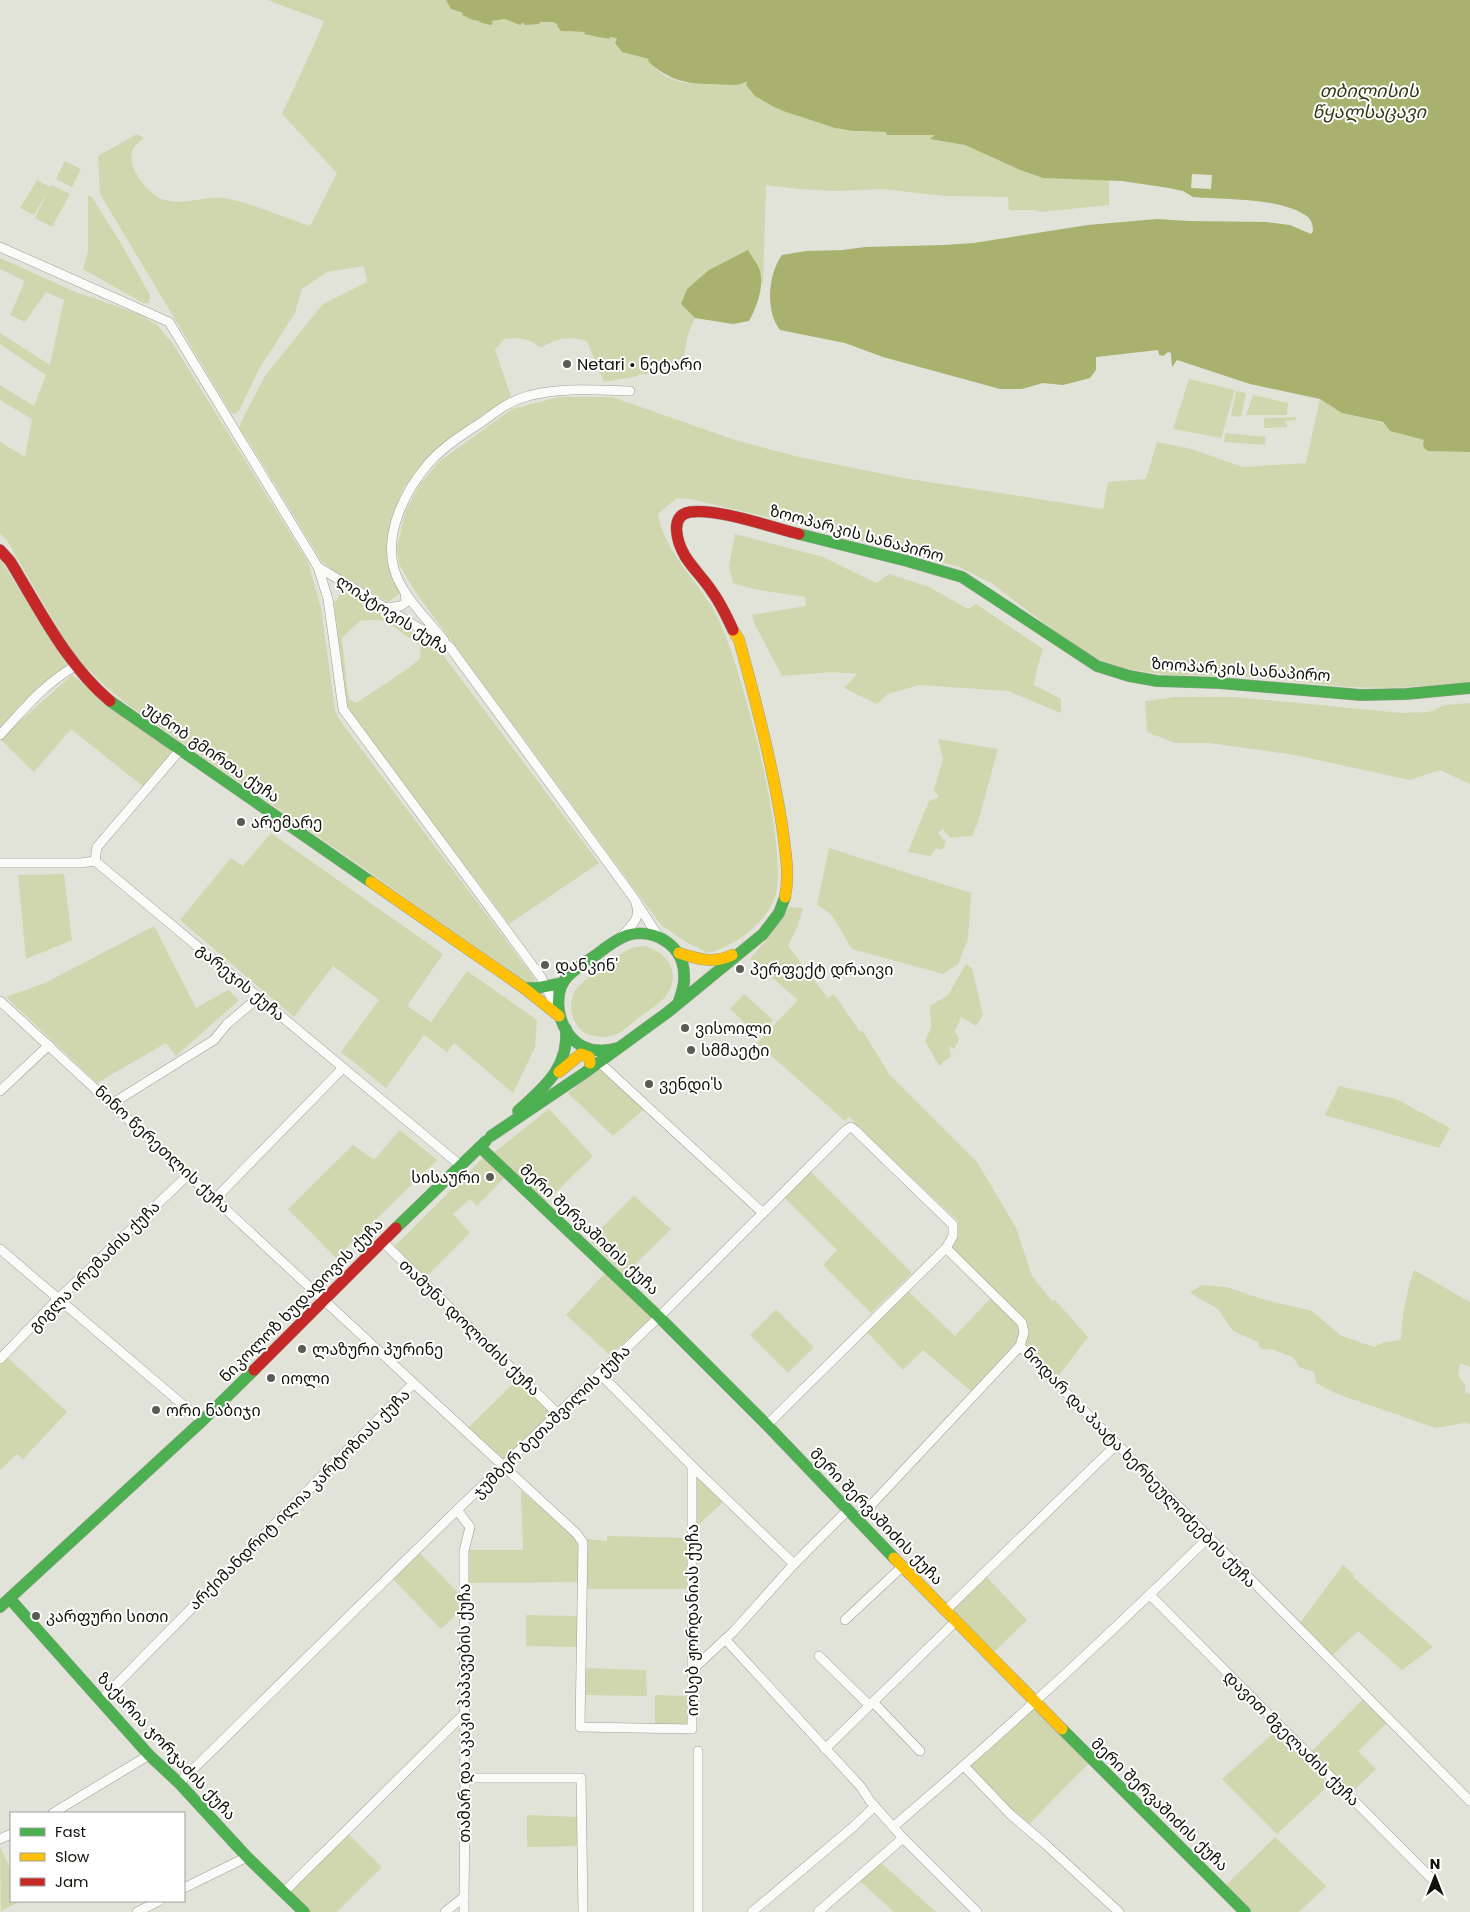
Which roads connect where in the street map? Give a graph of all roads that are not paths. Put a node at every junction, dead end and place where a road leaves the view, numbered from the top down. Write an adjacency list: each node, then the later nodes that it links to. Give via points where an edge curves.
1 (0, 247): 4 (street, ლიპტოვის ქუჩა, via 169,322)
2 (630, 391): 6 (street, via 566,390 527,396 502,408 447,446 428,464 405,498 396,519 392,548 394,569)
3 (0, 550): 10 (main road, უცნობ გმირთა ქუჩა, via 10,560)
4 (318, 567): 5 (street, ლიპტოვის ქუჩა); 7 (street)
5 (346, 584): 7 (street, via 332,588); 8 (street, ლიპტოვის ქუჩა)
6 (405, 592): 8 (street, via 406,602); 9 (street)
7 (328, 600): 22 (street, via 343,710)
8 (386, 608): 9 (street, ლიპტოვის ქუჩა)
9 (449, 646): 16 (street, ლიპტოვის ქუჩა)
10 (76, 666): 12 (street, via 40,691); 13 (main road, უცნობ გმირთა ქუჩა, via 109,700)
11 (1470, 688): 19 (main road, ზოოპარკის სანაპირო, via 1362,695 1157,681 1128,676 1097,666 962,577 712,512 689,512 681,516 676,535 685,556 712,592 739,640 765,736 787,862 787,889 779,913 762,934)
12 (0, 735)
13 (180, 750): 14 (street, via 97,847); 23 (main road, უცნობ გმირთა ქუჩა)
14 (95, 861): 15 (street); 24 (street, გარეჯის ქუჩა)
15 (0, 863)
16 (633, 896): 17 (street, ლიპტოვის ქუჩა); 18 (street, via 638,912 636,919)
17 (658, 936): 18 (main road, via 629,936); 20 (main road)
18 (618, 941): 21 (main road, via 568,976)
19 (744, 948): 20 (main road, via 714,961); 26 (main road, ნიკოლოზ ხუდადოვის ქუჩა)
20 (679, 953): 26 (main road, via 686,973)
21 (563, 983): 22 (main road); 27 (main road)
22 (546, 986): 23 (main road); 27 (street)
23 (524, 988): 27 (main road, უცნობ გმირთა ქუჩა)
24 (258, 997): 32 (street, გარეჯის ქუჩა); 36 (street, via 214,1040)
25 (0, 1001): 29 (street, ნინო წერეთლის ქუჩა)
26 (677, 1004): 30 (main road, ნიკოლოზ ხუდადოვის ქუჩა)
27 (559, 1016): 28 (main road)
28 (566, 1029): 30 (main road, via 576,1043 586,1048); 34 (main road, ნიკოლოზ ხუდადოვის ქუჩა, via 561,1063)
29 (49, 1045): 35 (street); 36 (street, ნინო წერეთლის ქუჩა)
30 (619, 1048): 31 (main road, ნიკოლოზ ხუდადოვის ქუჩა)
31 (600, 1063): 33 (main road, ნიკოლოზ ხუდადოვის ქუჩა); 42 (street)
32 (343, 1068): 39 (street, გარეჯის ქუჩა); 41 (street)
33 (583, 1074): 34 (main road, via 590,1060 581,1054); 37 (main road, ნიკოლოზ ხუდადოვის ქუჩა)
34 (551, 1079): 37 (main road, ნიკოლოზ ხუდადოვის ქუჩა)
35 (0, 1091)
36 (113, 1103): 40 (street, ნინო წერეთლის ქუჩა)
37 (491, 1136): 38 (main road, ნიკოლოზ ხუდადოვის ქუჩა)
38 (480, 1147): 39 (main road, ნიკოლოზ ხუდადოვის ქუჩა); 48 (main road, მერი შერვაშიძის ქუჩა)
39 (460, 1165): 43 (main road, ნიკოლოზ ხუდადოვის ქუჩა)
40 (189, 1174): 41 (street, ნინო წერეთლის ქუჩა); 47 (street, გიგლა ირემაძის ქუჩა)
41 (216, 1198): 46 (street, ნინო წერეთლის ქუჩა)
42 (763, 1213): 44 (street, via 851,1128 954,1225 953,1236); 48 (street, ჯუმბერ ბეთაშვილის ქუჩა)
43 (382, 1241): 46 (main road, ნიკოლოზ ხუდადოვის ქუჩა); 53 (street, თამუნა დოლიძის ქუჩა)
44 (946, 1248): 49 (street, ნოდარ და პაატა ხერხეულიძეების ქუჩა, via 1022,1324 1024,1333); 55 (street)
45 (0, 1249): 47 (street)
46 (324, 1298): 52 (street, ნინო წერეთლის ქუჩა); 54 (main road, ნიკოლოზ ხუდადოვის ქუჩა)
47 (58, 1299): 50 (street, გიგლა ირემაძის ქუჩა); 54 (street)
48 (659, 1317): 51 (street, ჯუმბერ ბეთაშვილის ქუჩა); 55 (main road, მერი შერვაშიძის ქუჩა)
49 (1020, 1346): 56 (street, ნოდარ და პაატა ხერხეულიძეების ქუჩა); 61 (street)
50 (0, 1359)
51 (599, 1373): 53 (street, ჯუმბერ ბეთაშვილის ქუჩა); 58 (street)
52 (413, 1384): 57 (street, ნინო წერეთლის ქუჩა); 74 (street, არქიმანდრიტ ილია კარტოზიას ქუჩა)
53 (558, 1413): 57 (street, ჯუმბერ ბეთაშვილის ქუჩა)
54 (202, 1421): 66 (main road, ნიკოლოზ ხუდადოვის ქუჩა)
55 (767, 1425): 60 (main road, მერი შერვაშიძის ქუჩა)
56 (1116, 1445): 62 (street, ნოდარ და პაატა ხერხეულიძეების ქუჩა); 68 (street)
57 (504, 1466): 59 (street, ჯუმბერ ბეთაშვილის ქუჩა); 73 (street, იოსებ ჟორდანიას ქუჩა, via 583,1543 580,1727 692,1729)
58 (692, 1466): 63 (street); 73 (street, იოსებ ჟორდანიას ქუჩა)
59 (457, 1510): 77 (street, თამარ და აკაკი პაპავების ქუჩა, via 470,1526 464,1550); 84 (street, ჯუმბერ ბეთაშვილის ქუჩა)
60 (848, 1510): 61 (main road, მერი შერვაშიძის ქუჩა); 63 (street)
61 (858, 1519): 64 (main road, მერი შერვაშიძის ქუჩა)
62 (1208, 1538): 65 (street); 85 (street, ნოდარ და პაატა ხერხეულიძეების ქუჩა)
63 (794, 1564): 71 (street)
64 (903, 1566): 68 (main road, მერი შერვაშიძის ქუჩა); 69 (street)
65 (1150, 1595): 75 (street); 91 (street, დავით მგელაძის ქუჩა)
66 (10, 1599): 67 (main road, ნიკოლოზ ხუდადოვის ქუჩა); 74 (main road, ზაქარია ჯორჯაძის ქუჩა)
67 (0, 1607)
68 (945, 1611): 70 (main road, მერი შერვაშიძის ქუჩა)
69 (845, 1620)
70 (955, 1622): 75 (main road, მერი შერვაშიძის ქუჩა); 76 (street)
71 (725, 1639): 73 (street); 78 (street)
72 (819, 1656): 76 (street)
73 (691, 1671)
74 (101, 1700): 81 (main road, ზაქარია ჯორჯაძის ქუჩა)
75 (1036, 1701): 82 (street); 106 (main road, მერი შერვაშიძის ქუჩა)
76 (871, 1704): 78 (street); 80 (street)
77 (464, 1714): 83 (street, თამარ და აკაკი პაპავების ქუჩა); 93 (street)
78 (825, 1749): 86 (street)
79 (698, 1751): 101 (street)
80 (920, 1751)
81 (149, 1755): 84 (main road, ზაქარია ჯორჯაძის ქუჩა); 87 (street)
82 (964, 1766): 88 (street); 105 (street, via 1011,1815)
83 (466, 1778): 94 (street, თამარ და აკაკი პაპავების ქუჩა); 100 (street, via 581,1778)
84 (179, 1784): 90 (main road, ზაქარია ჯორჯაძის ქუჩა)
85 (1470, 1801)
86 (875, 1806): 88 (street); 102 (street)
87 (55, 1812)
88 (894, 1826): 89 (street)
89 (904, 1838): 103 (street); 104 (street)
90 (247, 1856): 92 (street); 93 (main road, ზაქარია ჯორჯაძის ქუჩა)
91 (1434, 1881)
92 (185, 1887)
93 (284, 1892): 97 (main road, ზაქარია ჯორჯაძის ქუჩა)
94 (464, 1897): 98 (street); 99 (street, თამარ და აკაკი პაპავების ქუჩა)
95 (157, 1902): 96 (street)
96 (137, 1912)
97 (304, 1912)
98 (446, 1912)
99 (464, 1912)
100 (583, 1912)
101 (698, 1912)
102 (752, 1912)
103 (818, 1912)
104 (977, 1912)
105 (1119, 1912)
106 (1245, 1912)

